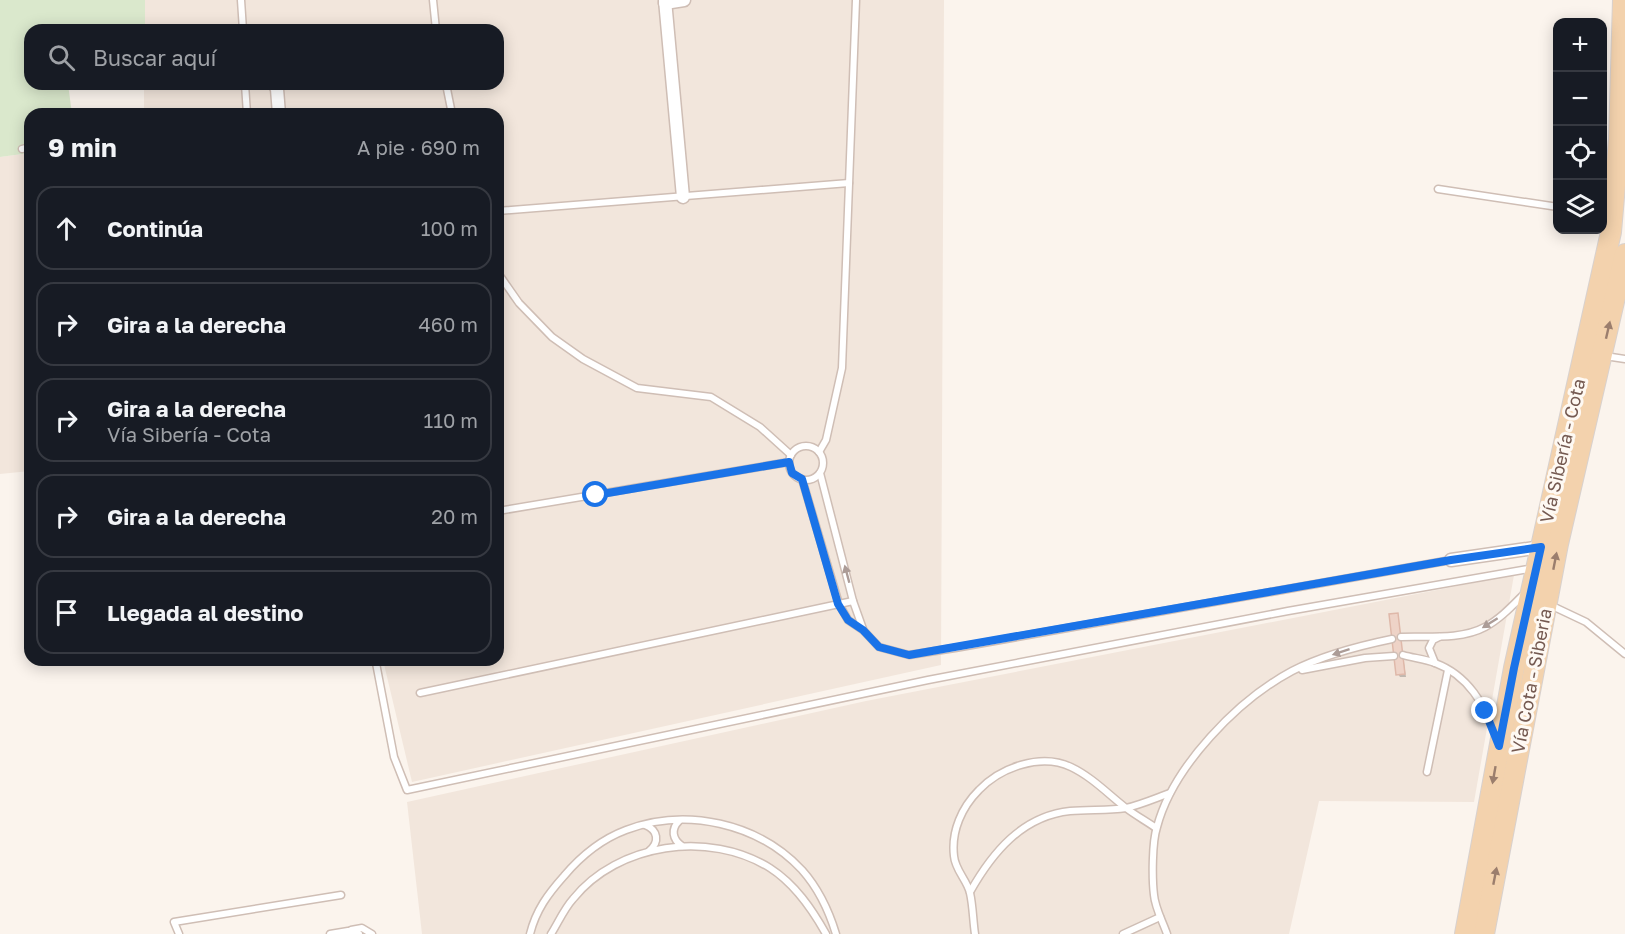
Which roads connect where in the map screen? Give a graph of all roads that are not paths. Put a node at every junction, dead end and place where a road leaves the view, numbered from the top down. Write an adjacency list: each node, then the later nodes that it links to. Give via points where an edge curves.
1 (241, 0): 7 (lane)
2 (433, 0): 8 (lane)
3 (684, 0): 6 (street)
4 (856, 0): 15 (lane)
5 (1623, 0): 20 (main road, Vía Sibería - Cota, via 1619,139)
6 (665, 2): 17 (street)
7 (243, 24)
8 (435, 24)
9 (245, 90): 12 (lane)
10 (277, 90): 13 (street)
11 (447, 90): 14 (lane)
12 (247, 108)
13 (279, 108)
14 (451, 108)
15 (849, 183): 17 (lane); 25 (lane, via 842,368 826,440)
16 (1438, 189): 18 (lane)
17 (683, 197): 19 (lane)
18 (1553, 206)
19 (504, 211)
20 (1608, 215): 30 (main road, Vía Sibería - Cota, via 1605,267)
21 (1625, 255): 23 (main road, Vía Cota - Siberia, one-way to 21)
22 (504, 282): 26 (lane, via 552,336 583,359 638,388 711,397 760,427)
23 (1602, 356): 24 (lane); 34 (main road, Vía Cota - Siberia, one-way to 23)
24 (1625, 359)
25 (819, 452): 26 (lane, via 808,446 795,450); 27 (lane, via 823,462)
26 (790, 459): 28 (lane, via 792,473); 29 (lane)
27 (820, 473): 28 (lane, via 812,479); 33 (lane, one-way to 27)
28 (802, 479): 35 (lane)
29 (504, 510)
30 (1541, 547): 31 (street); 32 (main road, Vía Sibería - Cota)
31 (1451, 560): 36 (lane, via 924,654 909,655 879,647)
32 (1535, 576): 37 (lane, one-way to 37, via 1500,617 1483,628); 44 (lane, via 1288,611 928,680 407,790 394,757); 48 (main road, Vía Sibería - Cota)
33 (853, 601): 35 (lane); 36 (lane)
34 (1547, 603): 40 (lane, via 1586,622); 73 (main road, Vía Cota - Siberia, one-way to 34)
35 (838, 604): 36 (lane, via 848,620); 47 (lane)
36 (863, 630)
37 (1442, 636): 38 (lane); 43 (lane, via 1433,640 1429,648)
38 (1401, 638)
39 (1392, 639): 46 (lane, one-way to 46, via 1325,657)
40 (1625, 654)
41 (1403, 655): 43 (lane)
42 (1394, 656): 46 (lane)
43 (1435, 663): 45 (lane)
44 (377, 666)
45 (1448, 670): 48 (lane, via 1478,696); 49 (lane)
46 (1293, 671): 50 (lane, via 1251,697 1216,730)
47 (420, 693)
48 (1499, 746): 72 (main road, Vía Sibería - Cota, one-way to 72)
49 (1426, 772)
50 (1170, 793): 51 (lane); 54 (lane)
51 (1126, 808): 54 (lane); 57 (lane, via 1067,811 1036,820 1000,848); 57 (lane, via 1069,766 1025,763 1007,769 975,794 957,825 954,856)
52 (679, 820): 53 (lane); 55 (lane, via 673,831); 68 (lane, via 710,820 744,830 776,847 802,871 823,900)
53 (645, 825): 56 (lane, via 656,833 657,840); 65 (lane, via 606,840 578,861 534,916)
54 (1156, 828): 59 (lane, via 1154,897)
55 (682, 846): 56 (lane); 67 (lane, via 730,851 770,868 802,896)
56 (649, 851): 66 (lane, via 606,870 573,898)
57 (970, 892): 69 (lane)
58 (341, 896): 61 (lane, via 174,922)
59 (1160, 917): 70 (lane); 71 (lane)
60 (348, 931): 62 (lane); 63 (lane); 64 (lane, via 362,928)
61 (179, 934)
62 (330, 934)
63 (359, 934)
64 (372, 934)
65 (530, 934)
66 (551, 934)
67 (826, 934)
68 (836, 934)
69 (975, 934)
70 (1123, 934)
71 (1167, 934)
72 (1465, 934)
73 (1484, 934)

